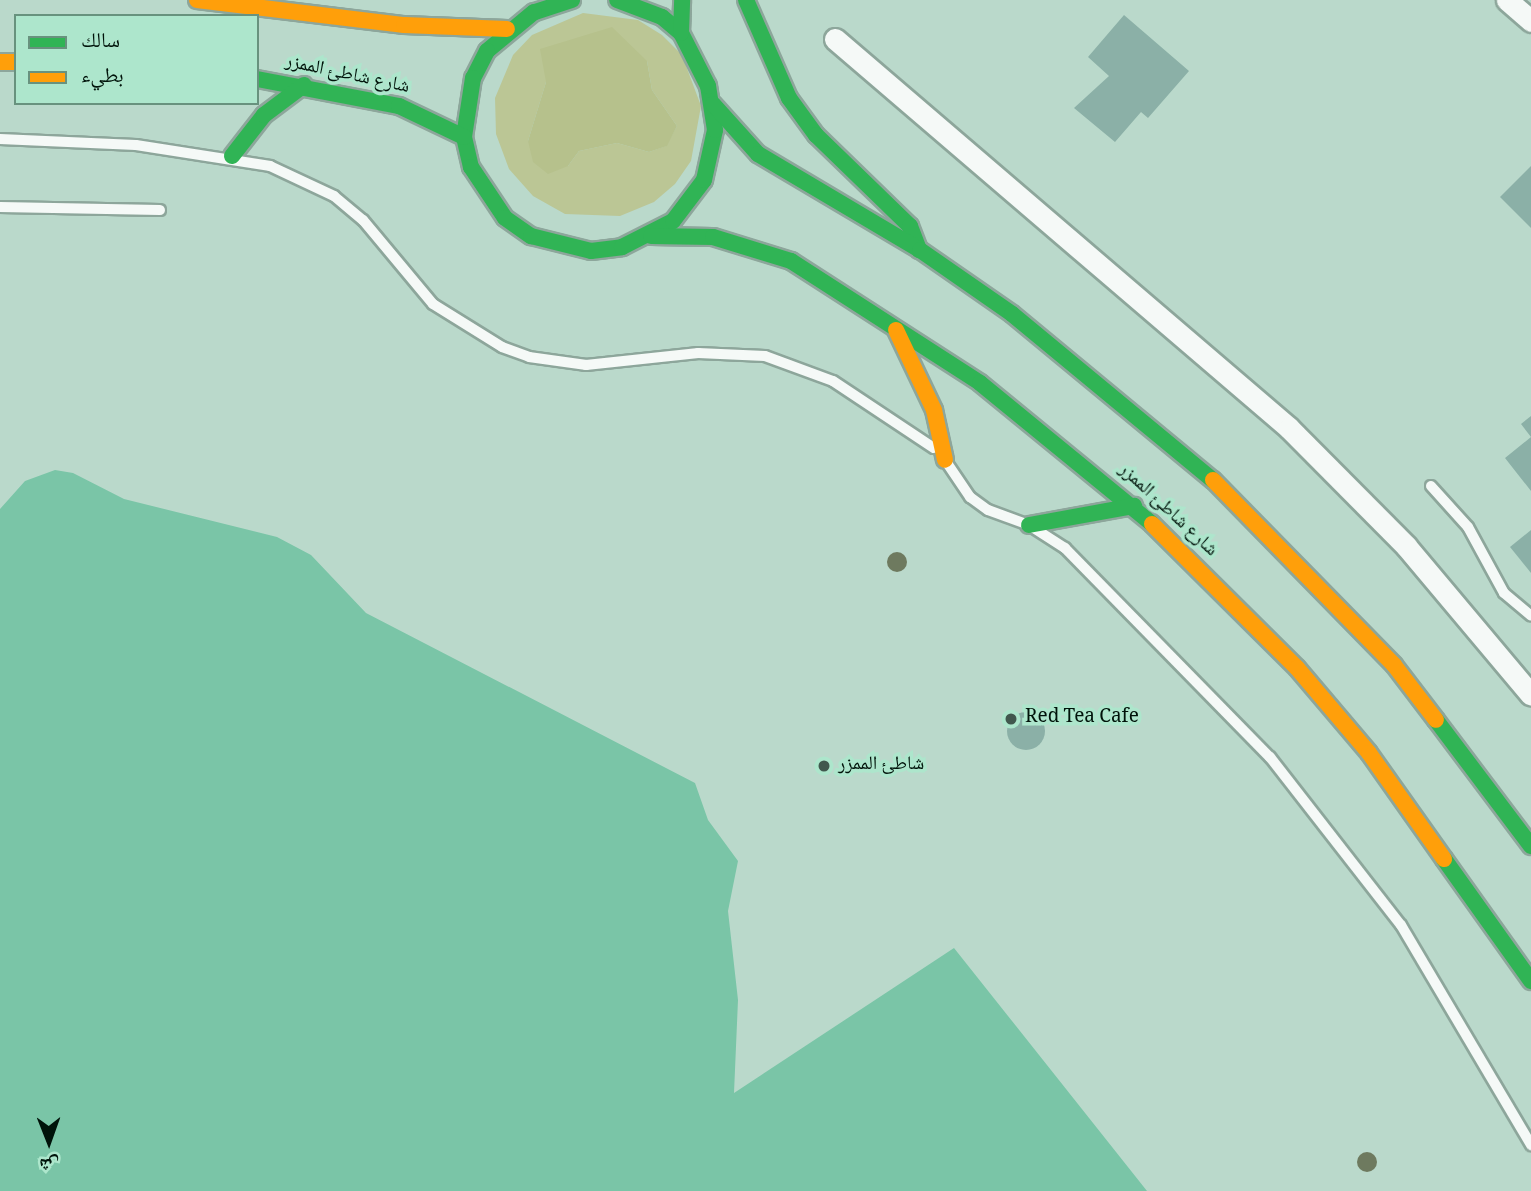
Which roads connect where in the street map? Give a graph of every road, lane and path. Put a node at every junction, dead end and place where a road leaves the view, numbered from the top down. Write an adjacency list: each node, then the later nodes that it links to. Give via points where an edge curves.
1 (197, 0): 7 (main road)
2 (567, 0): 9 (main road)
3 (617, 0): 10 (main road, via 650,11)
4 (682, 0): 10 (main road)
5 (746, 0): 21 (main road, via 789,98 816,135 910,226)
6 (1507, 0): 8 (street)
7 (220, 1): 9 (main road, via 404,25)
8 (1531, 21)
9 (507, 29): 15 (main road, via 472,78)
10 (681, 33): 14 (main road)
11 (835, 39): 28 (street, via 1289,428 1406,547)
12 (259, 79): 13 (main road, شارع شاطئ الممزر)
13 (304, 85): 15 (main road, شارع شاطئ الممزر, via 399,106); 17 (main road, via 264,114)
14 (713, 104): 20 (main road, via 712,156 704,180 691,202); 21 (main road, via 758,154)
15 (464, 137): 20 (main road, via 485,195 531,236 591,251)
16 (0, 139): 17 (lane, via 136,145)
17 (232, 156): 23 (lane, via 302,177 334,196 363,220 433,304 502,347 529,357 586,365 698,352 765,356 802,367 855,393 916,433)
18 (0, 207): 19 (lane)
19 (160, 210)
20 (651, 236): 22 (main road, شارع شاطئ الممزر, via 713,237 769,251)
21 (920, 250): 29 (main road, via 1041,336 1239,502 1394,665)
22 (894, 326): 23 (main road, via 934,411); 25 (main road, شارع شاطئ الممزر, via 980,383)
23 (945, 460): 26 (lane, via 970,497 988,510)
24 (1431, 486): 27 (lane, via 1468,527 1504,593)
25 (1134, 506): 26 (main road); 30 (main road, شارع شاطئ الممزر, via 1287,659 1369,753)
26 (1029, 525): 31 (lane, via 1065,548 1196,677 1329,827 1447,996)
27 (1531, 616)
28 (1531, 695)
29 (1531, 846)
30 (1531, 981)
31 (1531, 1145)

